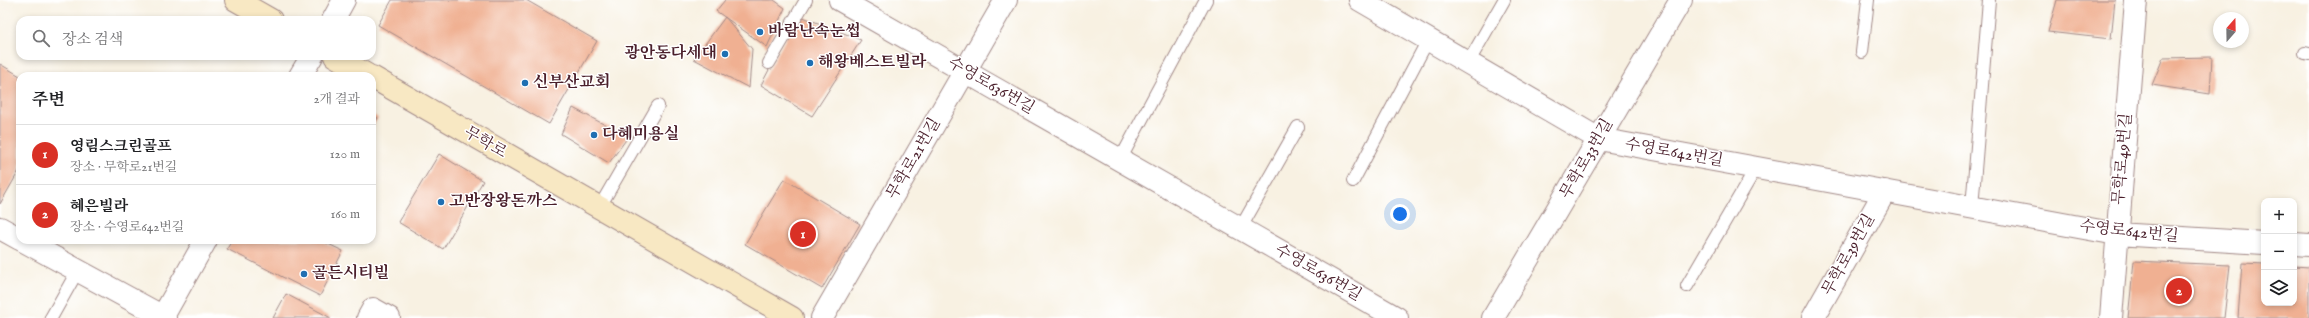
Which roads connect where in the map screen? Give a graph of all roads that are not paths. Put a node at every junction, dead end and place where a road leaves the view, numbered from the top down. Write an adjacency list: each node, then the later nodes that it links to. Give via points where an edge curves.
1 (236, 0): 13 (street)
2 (344, 0): 14 (street)
3 (806, 0): 19 (lane)
4 (840, 0): 21 (street, 수영로636번길)
5 (1006, 0): 21 (street, 무학로21번길)
6 (1206, 0): 28 (lane)
7 (1360, 0): 15 (street, 수영로642번길)
8 (1504, 0): 20 (lane)
9 (1681, 0): 27 (street, 무학로33번길)
10 (1868, 0): 16 (lane)
11 (1989, 0): 32 (lane)
12 (2136, 0): 36 (street, 무학로49번길)
13 (264, 16)
14 (335, 16)
15 (1428, 40): 20 (street, 수영로642번길); 30 (lane)
16 (1862, 52)
17 (310, 60): 22 (street)
18 (341, 60): 23 (street)
19 (769, 63)
20 (1468, 63): 27 (street, 수영로642번길)
21 (965, 71): 28 (street, 수영로636번길); 48 (street, 무학로21번길)
22 (302, 72)
23 (362, 72)
24 (376, 80): 33 (street, 무학로)
25 (658, 106): 33 (lane)
26 (1298, 127): 35 (lane)
27 (1599, 139): 29 (street, 수영로642번길); 50 (street, 무학로33번길)
28 (1120, 160): 35 (street, 수영로636번길)
29 (1756, 168): 31 (street, 수영로642번길); 44 (lane)
30 (1353, 181)
31 (1885, 191): 32 (street, 수영로642번길); 51 (street, 무학로39번길)
32 (1972, 207): 36 (street, 수영로642번길)
33 (599, 208): 47 (street, 무학로)
34 (0, 228): 37 (street)
35 (1240, 229): 49 (street, 수영로636번길)
36 (2117, 234): 38 (street, 수영로642번길); 52 (street, 무학로49번길)
37 (16, 236)
38 (2261, 243)
39 (30, 244): 43 (street)
40 (204, 244): 46 (street)
41 (2297, 244): 42 (street)
42 (2309, 245)
43 (78, 270): 45 (lane); 46 (street)
44 (1687, 286)
45 (51, 318)
46 (163, 318)
47 (792, 318)
48 (822, 318)
49 (1397, 318)
50 (1493, 318)
51 (1813, 318)
52 (2110, 318)

